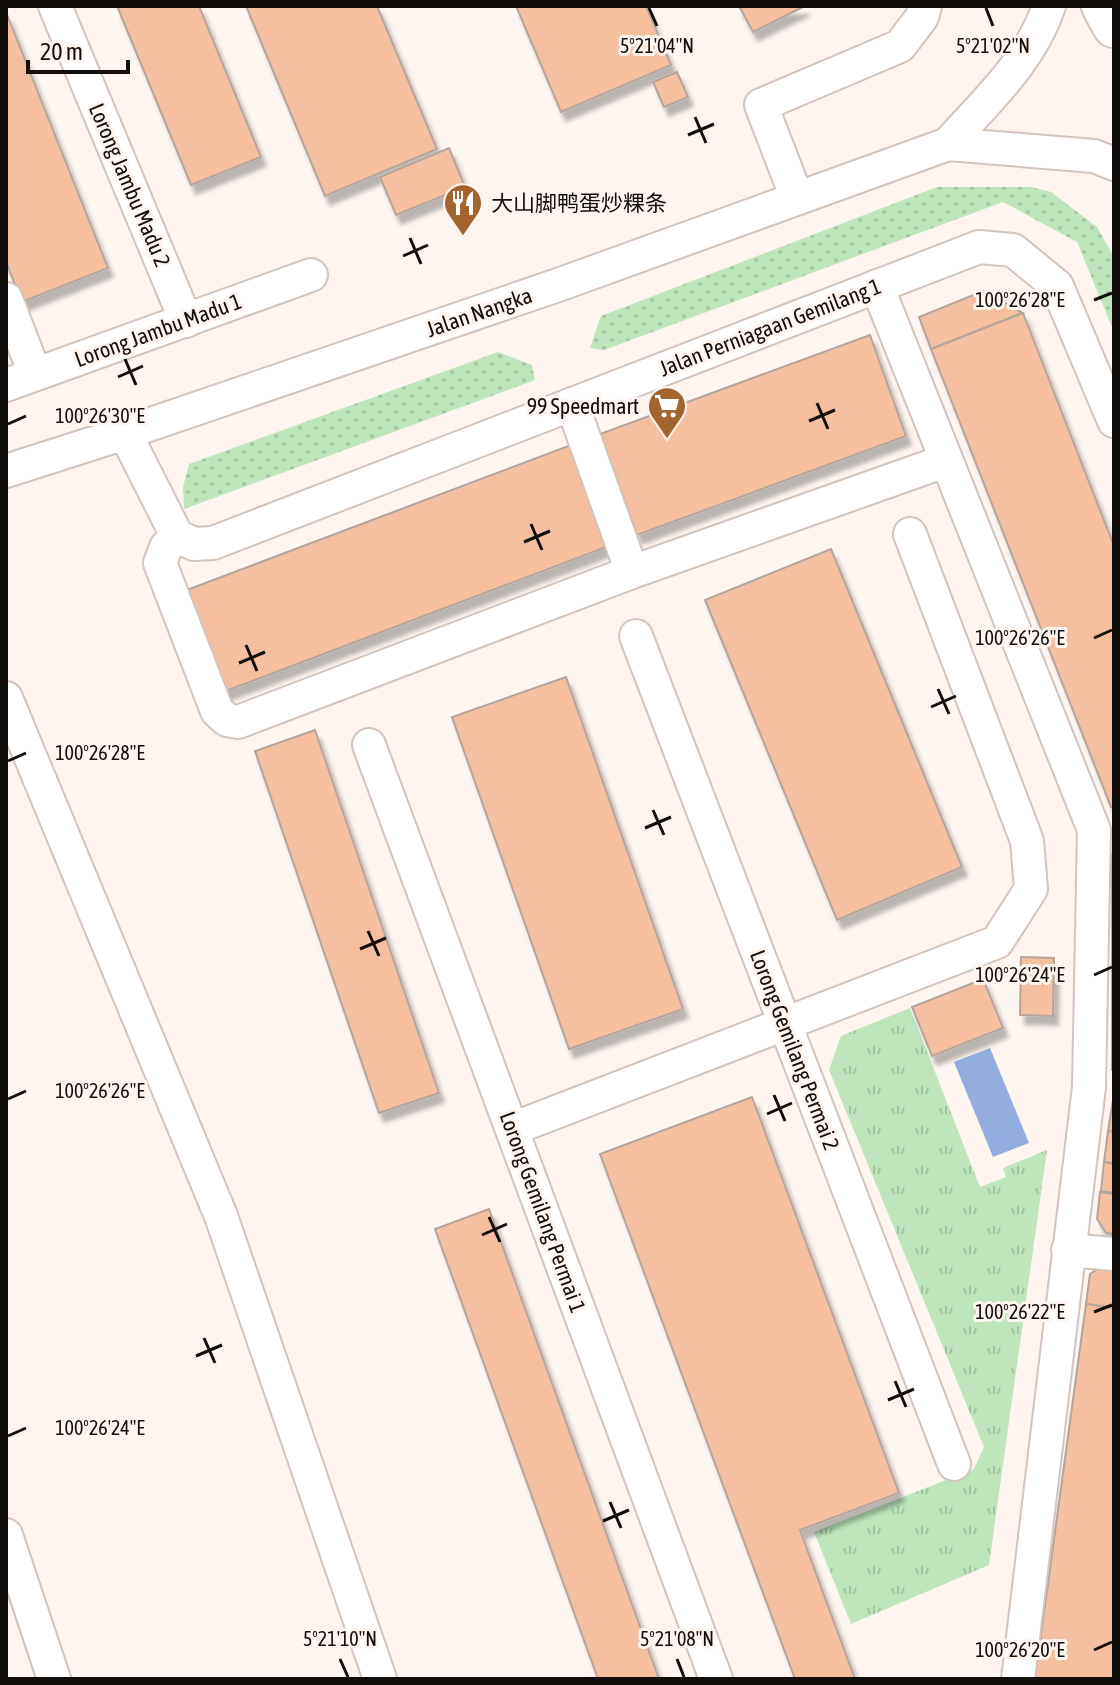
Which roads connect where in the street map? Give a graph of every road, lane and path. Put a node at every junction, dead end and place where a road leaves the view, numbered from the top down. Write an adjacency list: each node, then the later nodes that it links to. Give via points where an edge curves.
1 (55, 6): 12 (street, Lorong Jambu Madu 2)
2 (925, 6): 8 (street, via 900,46 761,105)
3 (1049, 6): 6 (street, Jalan Nangka, via 1025,57)
4 (1103, 6): 5 (main road)
5 (1114, 26)
6 (948, 144): 7 (street, Jalan Nangka, via 1094,156); 8 (street, Jalan Nangka)
7 (1114, 164)
8 (797, 198): 16 (street, Jalan Nangka)
9 (311, 275): 12 (street, Lorong Jambu Madu 1)
10 (877, 286): 14 (street, Jalan Perniagaan Gemilang 1); 15 (street, Jalan Perniagaan Gemilang 1, via 979,247 1013,250 1057,286); 17 (street)
11 (6, 299): 13 (street)
12 (186, 321): 13 (street, Lorong Jambu Madu 1)
13 (20, 379)
14 (572, 404): 20 (street, Jalan Perniagaan Gemilang 1, via 213,543 194,544); 21 (street)
15 (1114, 421)
16 (125, 433): 18 (street, Jalan Nangka); 20 (street)
17 (945, 461): 21 (street); 25 (street)
18 (6, 471)
19 (910, 534): 26 (street, via 1027,841 1031,889 997,942)
20 (177, 536): 21 (street, via 160,563 217,711 238,722)
21 (632, 572)
22 (636, 636): 26 (street, Lorong Gemilang Permai 2)
23 (6, 698): 33 (street, via 221,1216)
24 (369, 745): 27 (street, Lorong Gemilang Permai 1)
25 (1104, 826): 28 (street, via 1089,1087)
26 (785, 1025): 27 (street); 30 (street, Lorong Gemilang Permai 2)
27 (512, 1129): 34 (street, Lorong Gemilang Permai 1)
28 (1068, 1250): 29 (street); 35 (street)
29 (1114, 1254)
30 (954, 1464)
31 (6, 1535): 32 (street)
32 (54, 1679)
33 (380, 1679)
34 (716, 1679)
35 (1018, 1679)

